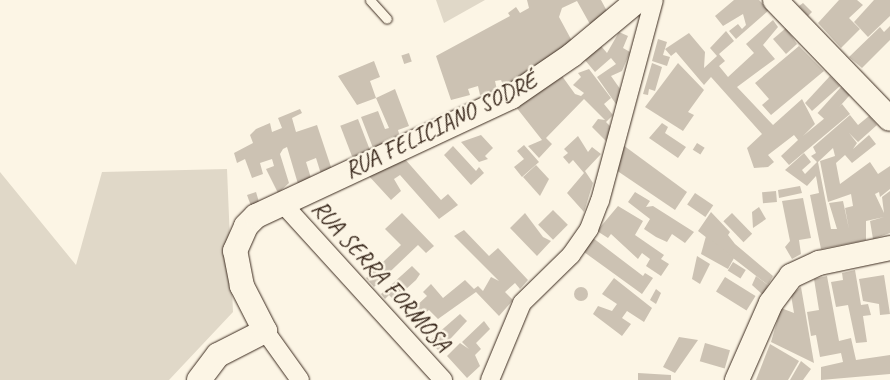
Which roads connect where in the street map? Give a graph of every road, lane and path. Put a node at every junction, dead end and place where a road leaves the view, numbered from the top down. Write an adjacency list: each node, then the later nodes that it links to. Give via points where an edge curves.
1 (370, 0): 5 (lane)
2 (638, 0): 7 (street, RUA FELICIANO SODRÉ, via 572,56 511,97)
3 (654, 0): 13 (street, via 600,202 589,229 571,255 522,303)
4 (775, 0): 6 (street)
5 (387, 19)
6 (890, 119)
7 (283, 204): 9 (street, RUA FELICIANO SODRÉ, via 256,216 246,226 235,251 242,286); 12 (street, RUA SERRA FORMOSA)
8 (890, 248): 14 (street, via 819,263 791,276 771,303)
9 (266, 331): 10 (street, via 218,355); 11 (street)
10 (199, 380)
11 (300, 380)
12 (443, 380)
13 (490, 380)
14 (737, 380)

